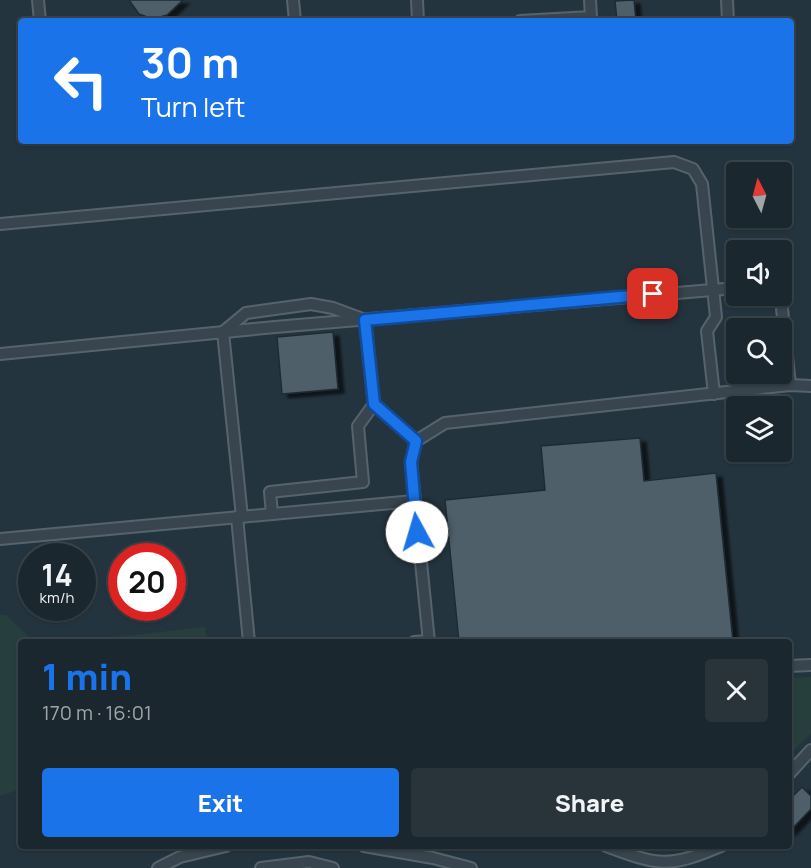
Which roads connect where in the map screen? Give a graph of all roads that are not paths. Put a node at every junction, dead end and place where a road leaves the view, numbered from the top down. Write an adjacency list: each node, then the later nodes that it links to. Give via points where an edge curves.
1 (38, 0): 6 (lane)
2 (293, 0): 7 (lane)
3 (417, 0): 8 (lane)
4 (590, 0): 9 (lane, via 591,17)
5 (727, 0): 10 (lane)
6 (40, 18)
7 (295, 18)
8 (418, 18)
9 (573, 18)
10 (728, 18)
11 (0, 224): 12 (lane, via 674,162 693,169 702,184)
12 (713, 288): 13 (lane); 15 (lane); 20 (lane, via 716,317 707,331)
13 (726, 288)
14 (782, 306): 18 (lane)
15 (365, 320): 16 (lane); 16 (lane, via 311,304 246,313); 21 (lane)
16 (223, 332): 17 (lane); 25 (lane)
17 (0, 354)
18 (790, 385): 19 (lane); 20 (lane)
19 (811, 386)
20 (714, 394): 22 (lane, via 445,423)
21 (374, 404): 22 (lane); 24 (lane, via 358,426 363,482 270,492)
22 (416, 441): 23 (lane, via 411,462)
23 (414, 501): 24 (lane); 28 (lane)
24 (272, 514): 25 (lane)
25 (240, 517): 26 (lane); 27 (lane)
26 (0, 540)
27 (249, 639)
28 (429, 639)
29 (811, 665): 30 (lane)
30 (792, 666)
31 (811, 750): 32 (lane)
32 (792, 771)
33 (213, 849): 37 (lane, via 180,857)
34 (381, 849): 40 (lane)
35 (614, 849): 36 (lane, via 660,866 692,863)
36 (716, 849)
37 (158, 868)
38 (261, 868): 39 (lane, via 309,862)
39 (333, 868)
40 (471, 868)

